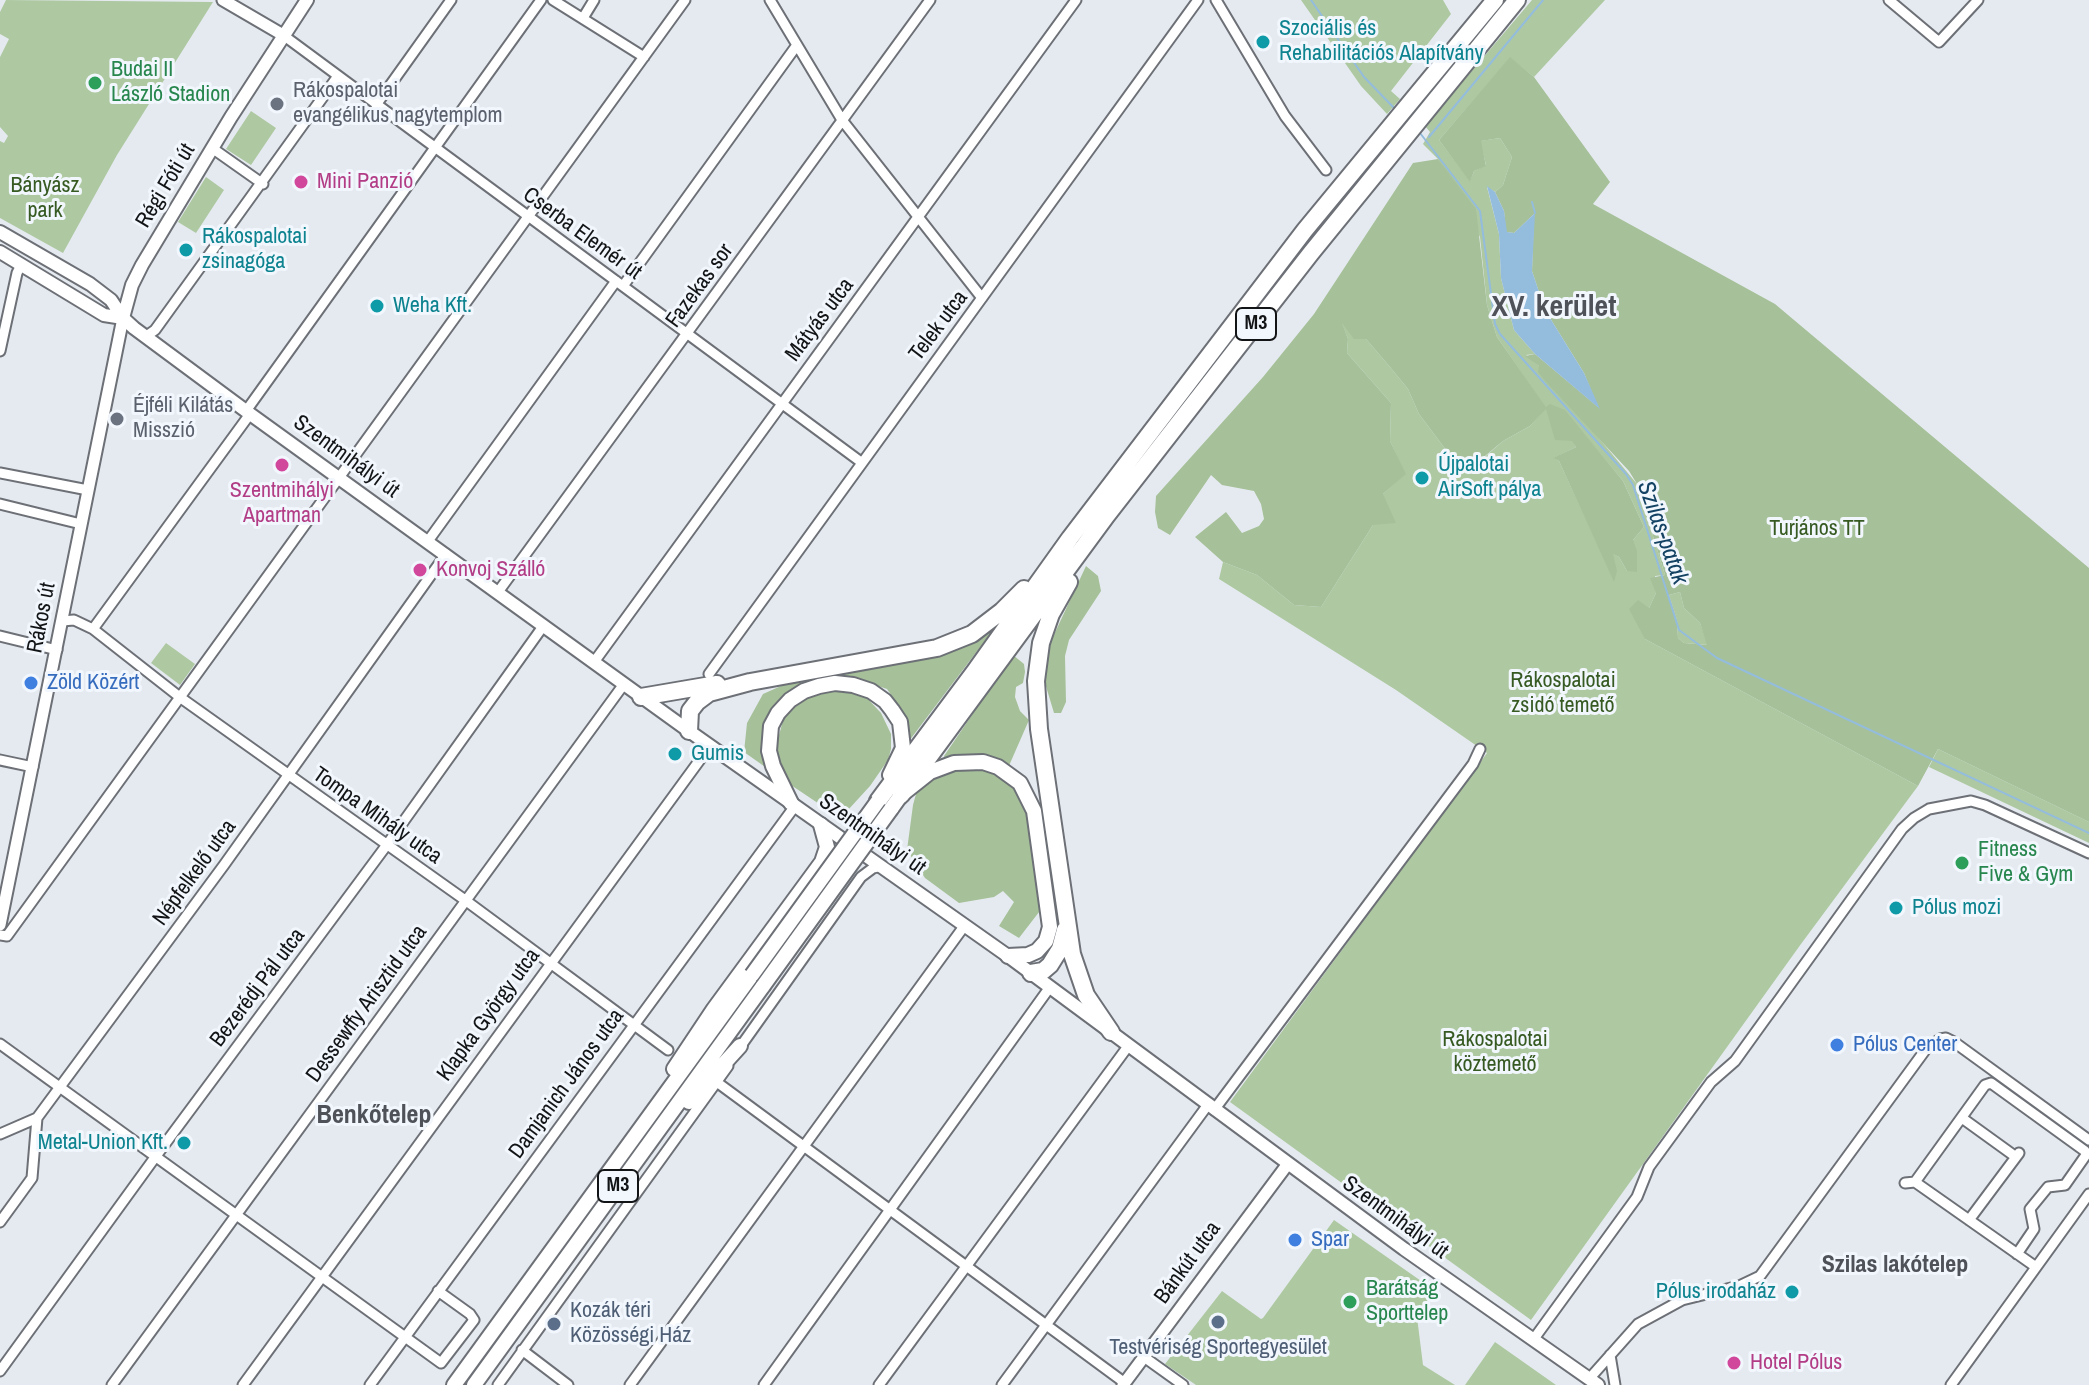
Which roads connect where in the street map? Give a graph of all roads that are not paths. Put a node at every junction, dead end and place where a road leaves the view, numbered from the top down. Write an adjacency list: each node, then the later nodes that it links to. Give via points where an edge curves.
1 (223, 0): 18 (street)
2 (307, 0): 18 (main road, Régi Fóti út)
3 (451, 0): 22 (street)
4 (541, 0): 25 (street)
5 (553, 0): 17 (street)
6 (594, 0): 17 (street)
7 (685, 0): 20 (street)
8 (770, 0): 19 (street)
9 (930, 0): 23 (street, Fazekas sor)
10 (1076, 0): 29 (street, Mátyás utca)
11 (1198, 0): 36 (street, Telek utca)
12 (1216, 0): 26 (street, via 1285,116)
13 (1495, 0): 50 (highway, M3, via 1305,230)
14 (1517, 0): 48 (highway, M3)
15 (1889, 0): 16 (street, via 1939,42)
16 (1978, 0)
17 (583, 18): 20 (street)
18 (283, 35): 21 (street, Cserba Elemér út); 24 (main road, Régi Fóti út)
19 (797, 45): 23 (street); 35 (street)
20 (644, 57): 28 (street)
21 (338, 76): 22 (street, Cserba Elemér út); 27 (street)
22 (376, 105): 25 (street, Cserba Elemér út)
23 (842, 120): 29 (street); 38 (street, Fazekas sor)
24 (212, 148): 27 (street); 37 (main road, Régi Fóti út, via 142,265)
25 (437, 148): 28 (street, Cserba Elemér út); 42 (street)
26 (1326, 170)
27 (263, 184): 39 (street)
28 (529, 217): 35 (street, Cserba Elemér út); 45 (street)
29 (918, 220): 36 (street); 41 (street, Mátyás utca)
30 (0, 232): 32 (main road)
31 (0, 252): 33 (main road)
32 (55, 263): 34 (main road); 37 (main road, via 111,300)
33 (21, 265): 34 (main road); 40 (street)
34 (41, 276): 37 (main road, via 104,315)
35 (620, 283): 38 (street, Cserba Elemér út); 51 (street)
36 (982, 298): 43 (street, Telek utca)
37 (123, 318): 39 (main road, Szentmihályi út); 46 (street, Rákos út)
38 (687, 334): 41 (street, Cserba Elemér út); 53 (street, Fazekas sor)
39 (145, 337): 42 (main road, Szentmihályi út)
40 (0, 351)
41 (781, 403): 43 (street, Cserba Elemér út); 59 (street, Mátyás utca)
42 (248, 413): 45 (main road, Szentmihályi út); 56 (street)
43 (861, 462): 60 (street, Telek utca)
44 (0, 473): 46 (street)
45 (339, 476): 51 (main road, Szentmihályi út); 64 (street)
46 (88, 490): 49 (street, Rákos út)
47 (0, 504): 49 (street)
48 (1107, 515): 71 (highway, M3); 81 (highway, via 1051,614 1037,661 1039,729)
49 (81, 524): 54 (street, Rákos út)
50 (1070, 538): 61 (highway, via 1002,611 972,634 918,654); 73 (highway, M3)
51 (428, 541): 52 (main road, Szentmihályi út)
52 (446, 554): 53 (main road, Szentmihályi út); 70 (street, Népfelkelő utca)
53 (498, 592): 55 (main road, Szentmihályi út)
54 (62, 621): 56 (street, Tompa Mihály utca); 58 (street, Rákos út)
55 (544, 625): 59 (main road, Szentmihályi út); 75 (street, Bezerédj Pál utca)
56 (93, 629): 64 (street, Tompa Mihály utca)
57 (0, 636): 58 (street)
58 (57, 650): 69 (street, Rákos út)
59 (594, 662): 62 (main road, Szentmihályi út)
60 (709, 674)
61 (750, 682): 63 (highway); 65 (highway, via 709,693 697,702 690,711)
62 (624, 684): 63 (main road, Szentmihályi út); 78 (street, Dessewffy Arisztid utca)
63 (641, 697): 65 (main road, Szentmihályi út)
64 (181, 698): 70 (street, Tompa Mihály utca); 80 (street)
65 (689, 731): 66 (main road, Szentmihályi út)
66 (710, 746): 72 (main road, Szentmihályi út); 86 (street, Klapka György utca)
67 (1480, 749): 97 (street)
68 (0, 760): 69 (street)
69 (33, 767): 79 (street, Rákos út)
70 (288, 776): 75 (street, Tompa Mihály utca); 96 (street, Népfelkelő utca)
71 (901, 795): 73 (main road, M3); 85 (main road, via 930,772 968,761 998,767 1020,783 1034,811 1050,927 1037,951)
72 (793, 804): 73 (main road, via 773,766 771,726 804,691 835,683 871,691 900,722 903,748); 74 (main road, Szentmihályi út); 89 (street, Damjanich János utca)
73 (884, 805): 102 (main road, M3, bridge, via 763,986); 102 (main road, M3, bridge, via 752,975)
74 (821, 825): 77 (main road, Szentmihályi út); 102 (main road, via 827,847 822,862 679,1059)
75 (386, 846): 78 (street, Tompa Mihály utca); 104 (street, Bezerédj Pál utca)
76 (2089, 853): 118 (street, via 1971,801 1929,809 1914,818 1735,1061 1711,1082 1649,1167 1637,1197)
77 (882, 866): 83 (main road, Szentmihályi út); 93 (street, via 861,877)
78 (465, 900): 86 (street, Tompa Mihály utca); 108 (street, Dessewffy Arisztid utca)
79 (4, 907): 80 (street); 82 (street, Rákos út)
80 (27, 907): 84 (street, via 7,936)
81 (1066, 916): 87 (highway, via 1056,957 1043,971); 90 (highway, via 1077,973)
82 (0, 925)
83 (965, 925): 85 (main road, Szentmihályi út); 103 (street)
84 (0, 935)
85 (1008, 956): 87 (main road, Szentmihályi út)
86 (549, 962): 89 (street, Tompa Mihály utca); 114 (street, Klapka György utca)
87 (1031, 973): 88 (main road, Szentmihályi út)
88 (1050, 987): 90 (main road, Szentmihályi út); 107 (street)
89 (633, 1025): 94 (street, Tompa Mihály utca); 115 (street, Damjanich János utca)
90 (1111, 1032): 92 (main road, Szentmihályi út)
91 (0, 1044): 96 (street)
92 (1129, 1045): 97 (main road, Szentmihályi út); 112 (street)
93 (740, 1046): 95 (street); 102 (main road)
94 (668, 1050)
95 (718, 1083): 103 (street); 119 (street)
96 (60, 1086): 98 (street, Népfelkelő utca); 104 (street)
97 (1210, 1108): 105 (main road, Szentmihályi út); 116 (street)
98 (37, 1118): 100 (street); 110 (street, via 32,1178)
99 (1962, 1118): 109 (street, via 2018,1155); 109 (street, via 1910,1182); 111 (street, via 1991,1083 2085,1151 2065,1185 2048,1187 2030,1209 2034,1229)
100 (0, 1134)
101 (2089, 1140): 120 (street, via 1951,1039 1940,1039 1926,1049 1760,1276 1662,1310 1638,1324)
102 (640, 1144): 128 (main road, M3); 129 (main road, M3)
103 (805, 1147): 107 (street); 132 (street)
104 (156, 1156): 108 (street); 122 (street, Bezerédj Pál utca)
105 (1287, 1165): 118 (main road, Szentmihályi út); 121 (street, Bánkút utca)
106 (2089, 1194): 113 (street)
107 (892, 1210): 112 (street); 133 (street)
108 (235, 1215): 114 (street); 125 (street, Dessewffy Arisztid utca)
109 (1969, 1220): 111 (street)
110 (0, 1222)
111 (2017, 1254): 113 (street)
112 (966, 1265): 116 (street); 134 (street)
113 (2036, 1267): 138 (street)
114 (321, 1278): 117 (street); 126 (street, Klapka György utca)
115 (438, 1291): 117 (street, Damjanich János utca); 117 (street, via 474,1320 441,1363)
116 (1046, 1325): 124 (street); 135 (street)
117 (405, 1336): 127 (street, Damjanich János utca)
118 (1533, 1340): 123 (main road, Szentmihályi út)
119 (522, 1350): 130 (street); 131 (street)
120 (1610, 1355): 123 (street); 137 (street)
121 (1144, 1357): 124 (street, Bánkút utca); 136 (street)
122 (0, 1371)
123 (1594, 1382)
124 (1124, 1384)
125 (112, 1385)
126 (243, 1385)
127 (370, 1385)
128 (454, 1385)
129 (474, 1385)
130 (498, 1385)
131 (568, 1385)
132 (630, 1385)
133 (764, 1385)
134 (879, 1385)
135 (1002, 1385)
136 (1183, 1385)
137 (1615, 1385)
138 (1951, 1385)

